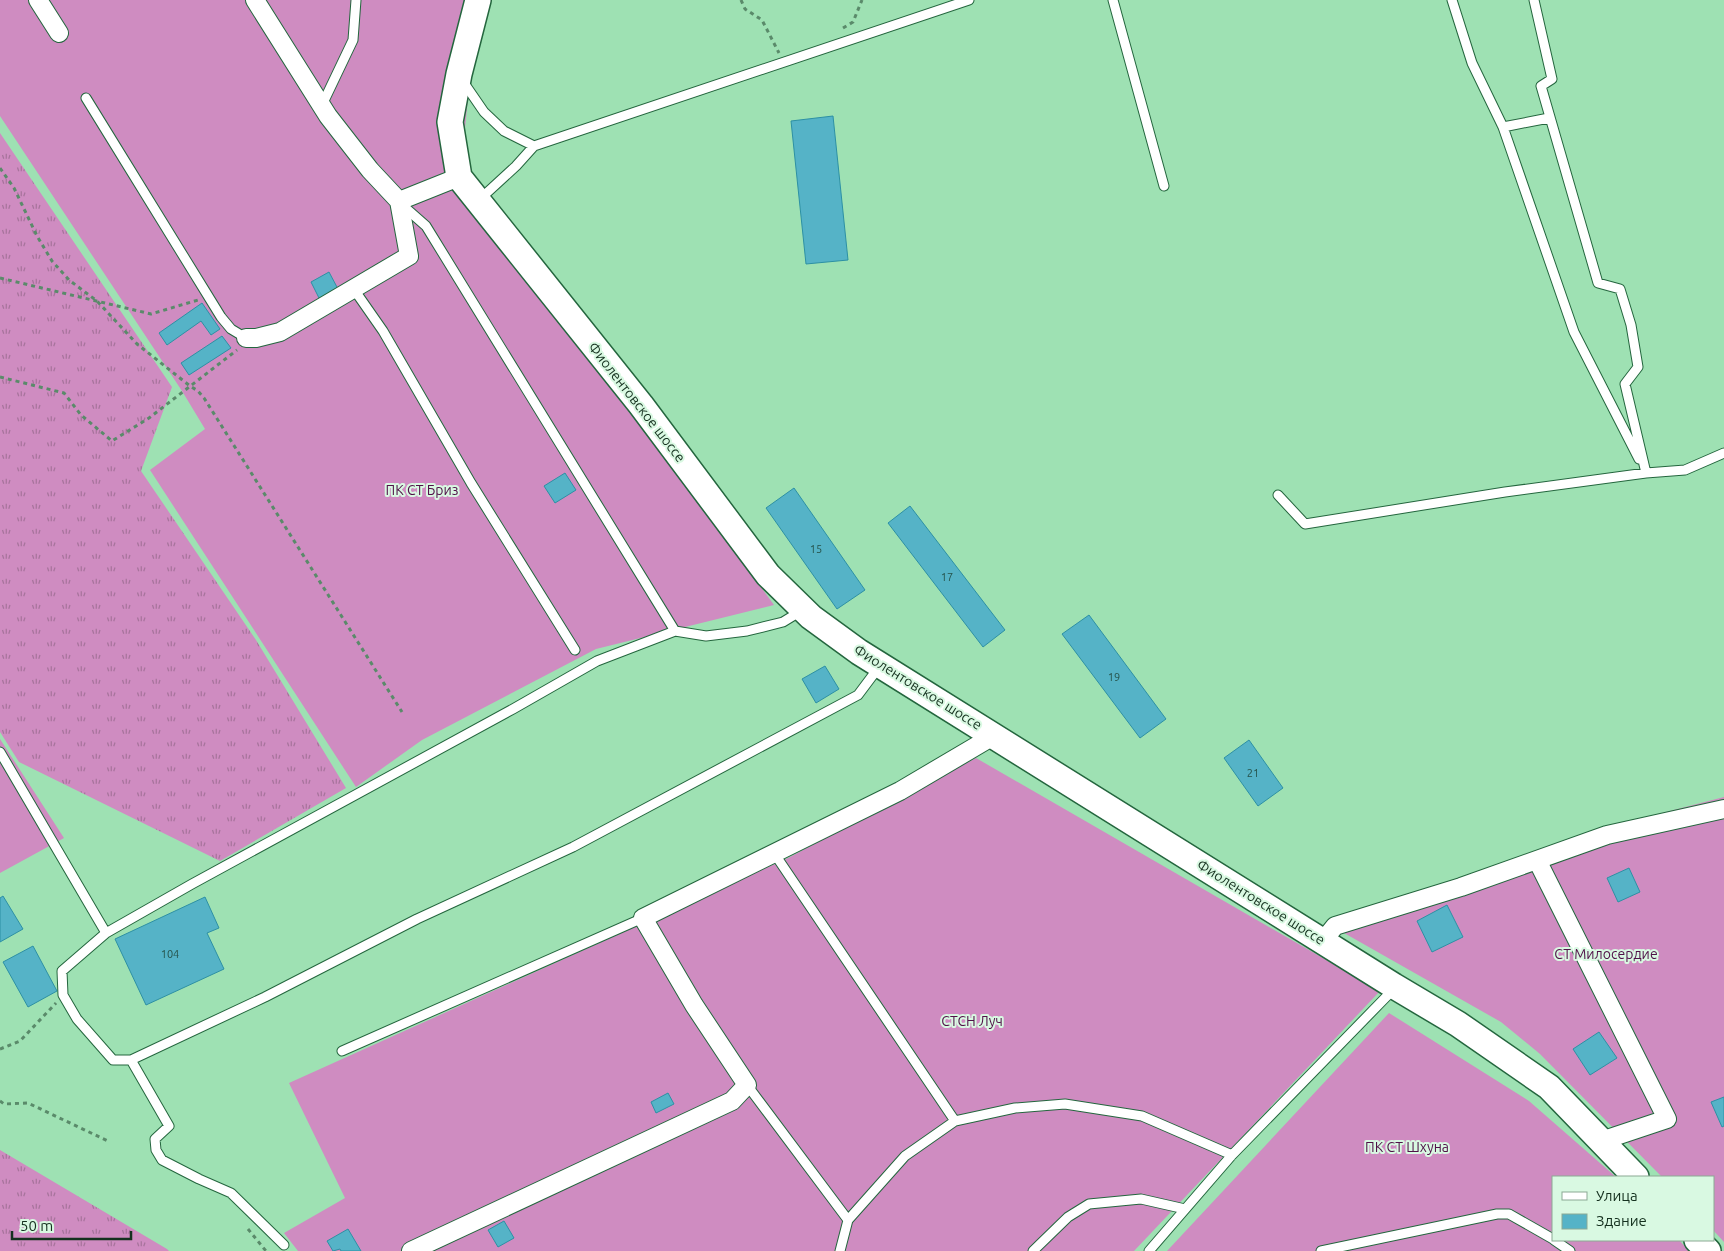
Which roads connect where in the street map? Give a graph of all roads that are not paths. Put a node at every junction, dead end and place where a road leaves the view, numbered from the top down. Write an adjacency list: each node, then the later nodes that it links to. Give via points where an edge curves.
1 (38, 0): 9 (street)
2 (256, 0): 12 (street)
3 (356, 0): 12 (lane, via 354,40)
4 (478, 0): 10 (main road, Фиолентовское шоссе)
5 (969, 0): 15 (lane)
6 (1113, 0): 17 (lane)
7 (1452, 0): 14 (lane, via 1472,64)
8 (1534, 0): 13 (lane, via 1552,79 1541,86)
9 (59, 33)
10 (459, 74): 15 (lane, via 484,112 504,131); 16 (main road, Фиолентовское шоссе, via 450,122)
11 (86, 98): 21 (lane, via 221,317 231,329)
12 (322, 106): 19 (street, via 370,170)
13 (1549, 118): 14 (lane); 23 (lane, via 1598,283 1620,289 1632,325 1638,367 1625,384)
14 (1503, 127): 23 (lane, via 1574,332)
15 (534, 146): 18 (lane)
16 (460, 177): 18 (main road, Фиолентовское шоссе); 19 (street)
17 (1164, 186)
18 (479, 200): 25 (main road, Фиолентовское шоссе, via 641,405 768,575)
19 (399, 201): 20 (street, via 409,256); 26 (lane, via 426,226)
20 (353, 288): 21 (street, via 280,332); 27 (lane, via 383,331 471,483)
21 (246, 338)
22 (1724, 453): 23 (lane, via 1685,470)
23 (1646, 473): 24 (lane, via 1305,524)
24 (1278, 495)
25 (803, 609): 26 (lane, via 783,622 747,631 706,636); 28 (main road, Фиолентовское шоссе)
26 (675, 631): 35 (lane, via 598,661)
27 (575, 650)
28 (881, 665): 29 (main road, Фиолентовское шоссе); 39 (lane, via 858,695 573,846 416,919 265,998)
29 (994, 735): 32 (street, via 900,791); 36 (main road, Фиолентовское шоссе)
30 (0, 752): 35 (lane)
31 (1724, 809): 33 (street, via 1607,835)
32 (774, 853): 34 (street); 41 (lane)
33 (1537, 860): 36 (street, via 1335,926); 42 (street, via 1667,1119)
34 (643, 918): 38 (lane); 40 (street, via 694,1005)
35 (106, 933): 39 (lane, via 62,971 63,995 77,1019 113,1060)
36 (1323, 941): 37 (main road, Фиолентовское шоссе)
37 (1394, 986): 42 (main road, Фиолентовское шоссе, via 1458,1024 1549,1087); 43 (lane)
38 (342, 1051)
39 (131, 1060): 50 (lane, via 169,1126 155,1139 156,1150 162,1160 231,1193)
40 (747, 1085): 46 (lane); 51 (street, via 732,1101)
41 (955, 1121): 43 (lane, via 1015,1108 1065,1104 1142,1116); 46 (lane, via 905,1156)
42 (1601, 1141): 44 (main road, Фиолентовское шоссе)
43 (1232, 1155): 45 (lane)
44 (1635, 1176)
45 (1185, 1209): 53 (lane, via 1141,1199 1089,1204 1068,1217); 54 (lane)
46 (848, 1220): 52 (lane)
47 (1552, 1238): 55 (lane, via 1509,1214 1497,1214)
48 (1556, 1241): 56 (lane)
49 (1698, 1241): 57 (main road)
50 (284, 1245)
51 (411, 1251)
52 (840, 1251)
53 (1033, 1251)
54 (1149, 1251)
55 (1321, 1251)
56 (1570, 1251)
57 (1708, 1251)

